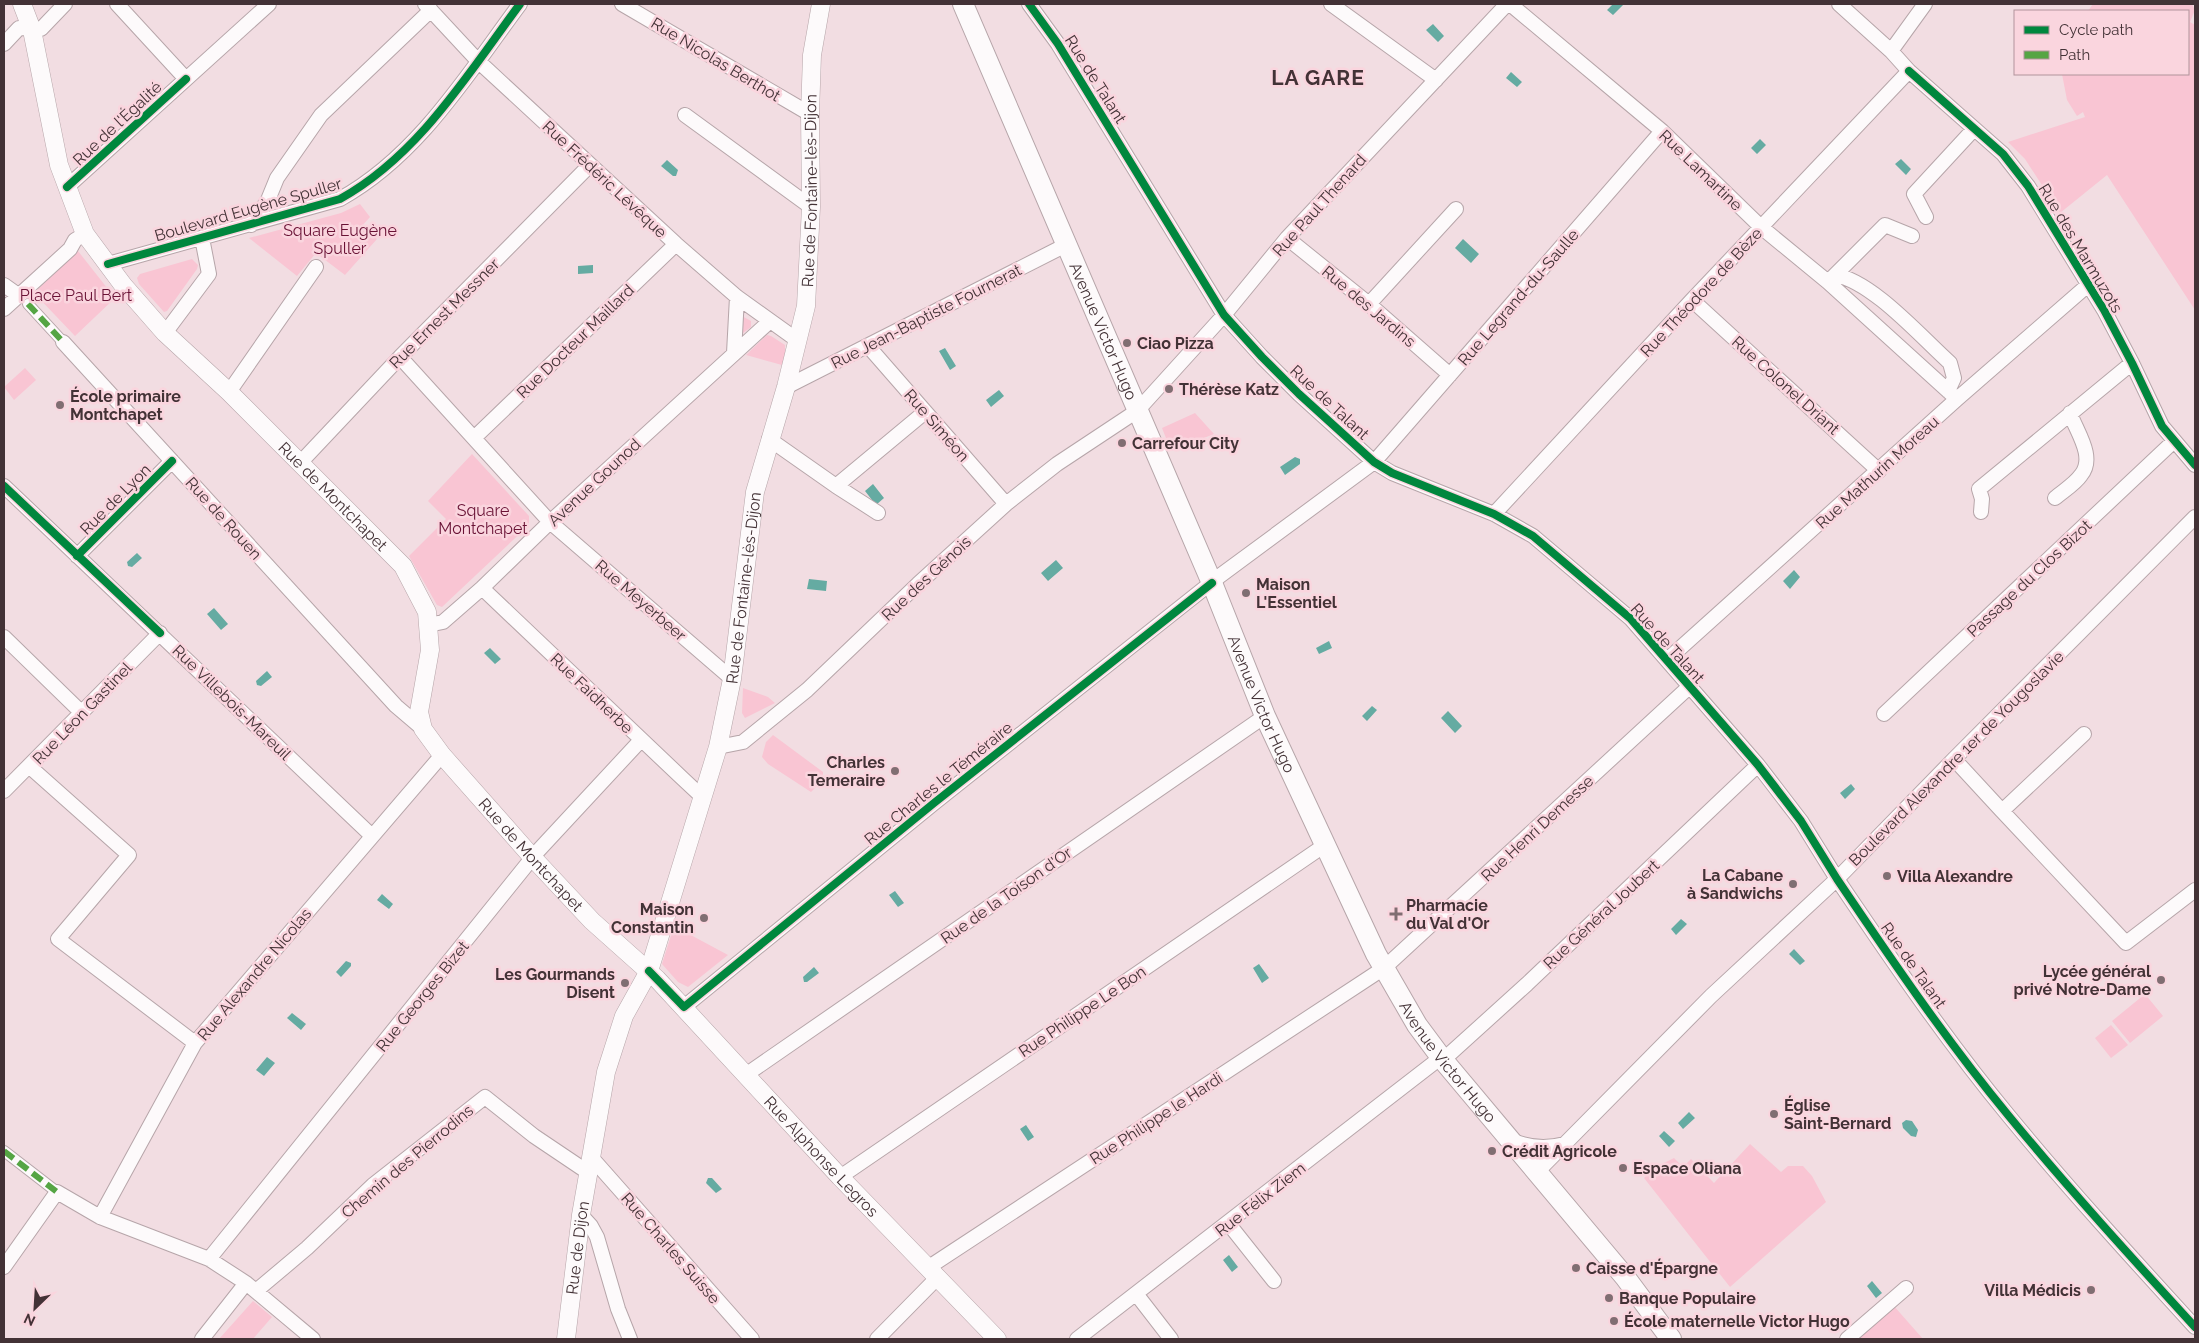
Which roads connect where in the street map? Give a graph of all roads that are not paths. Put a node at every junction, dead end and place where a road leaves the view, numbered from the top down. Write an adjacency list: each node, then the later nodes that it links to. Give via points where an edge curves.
1 (22, 4): 15 (street, Rue de Montchapet)
2 (65, 4): 15 (street, via 41,29)
3 (117, 4): 20 (street)
4 (269, 4): 20 (street, Rue de l'Égalité)
5 (520, 4): 18 (street, Boulevard Eugène Spuller)
6 (622, 4): 22 (street, Rue Nicolas Berthot)
7 (821, 4): 22 (street, Rue de Fontaine-lès-Dijon, via 812,55)
8 (963, 4): 38 (main road, Avenue Victor Hugo)
9 (1029, 4): 49 (street, Rue de Talant, via 1058,44)
10 (1332, 4): 21 (street)
11 (1508, 4): 21 (street, Rue Paul Thenard); 25 (street, Rue Lamartine)
12 (1840, 4): 17 (street, Rue des Marmuzots)
13 (1925, 4): 17 (street)
14 (428, 7): 18 (street, Rue Frédéric Lévêque); 31 (street, via 321,115 277,178 268,200)
15 (32, 30): 16 (street, via 19,28); 27 (street, Rue de Montchapet, via 59,165)
16 (4, 44)
17 (1892, 51): 19 (street, Rue des Marmuzots)
18 (478, 61): 26 (street, Rue Frédéric Lévêque); 31 (street, Boulevard Eugène Spuller, via 397,159 361,188 340,199)
19 (1909, 71): 24 (street, Rue des Marmuzots); 32 (street, Rue Théodore de Bèze)
20 (186, 79): 27 (street, Rue de l'Égalité)
21 (1436, 80): 36 (street, Rue Paul Thenard)
22 (810, 114): 28 (street, Rue de Fontaine-lès-Dijon)
23 (685, 115): 28 (street)
24 (1974, 129): 30 (street, via 1914,194); 43 (street, Rue des Marmuzots, via 2003,154 2028,186)
25 (1662, 131): 32 (street, Rue Lamartine); 58 (street, Rue Legrand-du-Saulle)
26 (590, 165): 37 (street, Rue Frédéric Lévêque); 56 (street, Rue Ernest Messner)
27 (67, 187): 33 (street, Rue de Montchapet)
28 (812, 207): 52 (street, Rue de Fontaine-lès-Dijon, via 806,306)
29 (1456, 209): 47 (street)
30 (1926, 218)
31 (251, 225): 35 (street, Boulevard Eugène Spuller)
32 (1761, 228): 41 (street, Rue Lamartine); 46 (street, Rue Théodore de Bèze)
33 (85, 234): 39 (street, Rue de Montchapet); 45 (street, via 75,240)
34 (1912, 236): 41 (street, via 1885,224)
35 (202, 238): 39 (street, Boulevard Eugène Spuller); 51 (street, via 209,274)
36 (1287, 238): 47 (street, Rue des Jardins); 49 (street, Rue Paul Thenard)
37 (676, 244): 44 (street, Rue Frédéric Lévêque); 65 (street, Rue Docteur Maillard)
38 (1066, 245): 54 (street, Rue Jean-Baptiste Fournerat); 62 (main road, Avenue Victor Hugo)
39 (108, 264): 51 (street, Rue de Montchapet)
40 (316, 267): 60 (street)
41 (1831, 279): 61 (street, Rue Lamartine); 61 (street, via 1848,277 1871,292 1950,363 1954,378)
42 (4, 284): 45 (street)
43 (2088, 285): 57 (street, Rue des Marmuzots); 61 (street, Rue Mathurin Moreau)
44 (738, 297): 50 (street, Rue Frédéric Lévêque); 55 (street)
45 (23, 299): 48 (street); 53 (street, Rue de Rouen)
46 (1692, 300): 72 (street, Rue Colonel Driant); 79 (street, Rue Théodore de Bèze)
47 (1369, 304): 58 (street, Rue des Jardins)
48 (4, 309)
49 (1224, 315): 62 (street, Rue Paul Thenard); 69 (street, Rue de Talant, via 1299,394)
50 (770, 321): 52 (street, Rue Frédéric Lévêque); 55 (street, Avenue Gounod)
51 (165, 333): 60 (street, Rue de Montchapet)
52 (797, 340): 59 (street, Rue de Fontaine-lès-Dijon)
53 (63, 342): 68 (street, Rue de Rouen)
54 (868, 346): 59 (street, Rue Jean-Baptiste Fournerat); 63 (street, Rue Siméon)
55 (734, 353): 81 (street, Avenue Gounod)
56 (400, 357): 65 (street, Rue Meyerbeer); 70 (street, Rue Ernest Messner)
57 (2132, 363): 64 (street); 67 (street, Rue des Marmuzots, via 2162,426)
58 (1450, 375): 69 (street, Rue Legrand-du-Saulle)
59 (786, 387): 66 (street, Rue de Fontaine-lès-Dijon)
60 (229, 392): 70 (street, Rue de Montchapet)
61 (1953, 395): 72 (street, Rue Mathurin Moreau)
62 (1137, 411): 76 (street, Rue des Génois, via 1057,464); 83 (main road, Avenue Victor Hugo)
63 (925, 412): 74 (street); 76 (street, Rue Siméon)
64 (2070, 413): 75 (street, via 2085,446 2087,462 2082,474); 77 (street, via 1979,489)
65 (474, 438): 81 (street, Rue Meyerbeer)
66 (769, 439): 74 (street); 89 (street, Rue de Fontaine-lès-Dijon, via 754,492)
67 (2174, 441): 71 (street, Rue des Marmuzots); 92 (street, Passage du Clos Bizot)
68 (172, 461): 82 (street, Rue de Lyon); 94 (street, Rue de Rouen, via 396,706)
69 (1374, 462): 79 (street, Rue de Talant, via 1392,473); 83 (street, Rue Legrand-du-Saulle)
70 (300, 463): 85 (street, Rue de Montchapet, via 403,566 426,612)
71 (2195, 465)
72 (1879, 471): 88 (street, Rue Mathurin Moreau)
73 (4, 486): 82 (street, Rue Villebois-Mareuil)
74 (836, 486): 78 (street)
75 (2055, 498)
76 (1006, 504): 97 (street, Rue des Génois, via 807,690 743,742)
77 (1981, 512)
78 (878, 513)
79 (1494, 514): 88 (street, Rue de Talant, via 1533,536 1631,619)
80 (2195, 517): 99 (street, Boulevard Alexandre 1er de Yougoslavie)
81 (550, 522): 84 (street, Avenue Gounod); 89 (street, Rue Meyerbeer)
82 (77, 556): 86 (street, Rue Villebois-Mareuil)
83 (1212, 583): 93 (main road, Avenue Victor Hugo); 112 (street, Rue Charles le Téméraire)
84 (482, 588): 85 (street, Avenue Gounod, via 443,622); 96 (street, Rue Faidherbe)
85 (428, 625): 94 (street, Rue de Montchapet, via 430,650 419,712)
86 (160, 633): 91 (street, Rue Léon Gastinel); 105 (street, Rue Villebois-Mareuil)
87 (4, 637): 91 (street)
88 (1667, 660): 90 (street, Rue de Talant)
89 (732, 679): 97 (street, Rue de Fontaine-lès-Dijon)
90 (1689, 688): 100 (street, Rue de Talant); 110 (street, Rue Henri Demesse)
91 (82, 713): 101 (street, Rue Léon Gastinel)
92 (1884, 714)
93 (1265, 716): 106 (main road, Avenue Victor Hugo); 115 (street, Rue de la Toison d'Or)
94 (423, 729): 98 (street, Rue de Montchapet)
95 (2084, 734): 104 (street)
96 (641, 740): 103 (street, Rue Faidherbe); 107 (street, Rue Georges Bizet)
97 (718, 747): 103 (street, Rue de Fontaine-lès-Dijon)
98 (442, 755): 105 (street, Rue Alexandre Nicolas); 107 (street, Rue de Montchapet)
99 (1954, 758): 104 (street); 108 (street, Boulevard Alexandre 1er de Yougoslavie)
100 (1758, 765): 108 (street, Rue de Talant, via 1801,821); 114 (street, Rue Général Joubert)
101 (30, 767): 102 (street, Rue Léon Gastinel); 113 (street, via 129,855 58,939)
102 (4, 791)
103 (704, 795): 111 (street, Rue de Fontaine-lès-Dijon)
104 (2002, 811): 109 (street, via 2126,943)
105 (372, 836): 113 (street, Rue Alexandre Nicolas)
106 (1324, 845): 110 (main road, Avenue Victor Hugo); 121 (street, Rue Philippe Le Bon)
107 (533, 858): 111 (street, Rue de Montchapet, via 592,921); 126 (street, Rue Georges Bizet)
108 (1837, 879): 117 (street, Boulevard Alexandre 1er de Yougoslavie, via 1711,996); 133 (street, Rue de Talant, via 1922,1002 2002,1107 2092,1213)
109 (2195, 890)
110 (1384, 968): 114 (main road, Avenue Victor Hugo, via 1417,1025); 128 (street, Rue Philippe le Hardi)
111 (649, 971): 112 (street, Rue Alphonse Legros); 119 (street, Rue de Fontaine-lès-Dijon, via 624,1016 606,1072)
112 (684, 1007): 115 (street, Rue Alphonse Legros)
113 (195, 1043): 124 (street, Rue Alexandre Nicolas)
114 (1443, 1060): 116 (main road, Avenue Victor Hugo); 125 (street, Rue Félix Ziem, via 1435,1062)
115 (747, 1074): 121 (street, Rue Alphonse Legros)
116 (1511, 1140): 117 (street, via 1551,1148); 120 (main road, Avenue Victor Hugo)
117 (1566, 1144): 120 (street, Boulevard Alexandre 1er de Yougoslavie)
118 (4, 1151): 122 (street)
119 (590, 1165): 123 (street, Rue de Dijon); 130 (street, Chemin des Pierrodins, via 534,1136 485,1097 373,1185 307,1248); 138 (street, Rue Charles Suisse)
120 (1538, 1172): 143 (main road, Avenue Victor Hugo, via 1625,1277)
121 (840, 1177): 128 (street, Rue Alphonse Legros)
122 (58, 1192): 124 (street); 127 (street)
123 (581, 1215): 136 (street, Rue de Dijon); 137 (street, via 597,1237)
124 (100, 1217): 126 (street)
125 (1228, 1223): 129 (street); 132 (street, Rue Félix Ziem)
126 (209, 1259): 130 (street)
127 (4, 1267)
128 (933, 1272): 139 (street, Rue Philippe le Hardi); 140 (street, Rue Alphonse Legros)
129 (1274, 1280)
130 (251, 1287): 134 (street); 135 (street)
131 (1906, 1288): 144 (street)
132 (1137, 1295): 141 (street, Rue Félix Ziem); 142 (street)
133 (2193, 1320)
134 (202, 1339)
135 (313, 1339)
136 (566, 1339)
137 (630, 1339)
138 (752, 1339)
139 (877, 1339)
140 (997, 1339)
141 (1077, 1339)
142 (1171, 1339)
143 (1671, 1339)
144 (1847, 1339)

